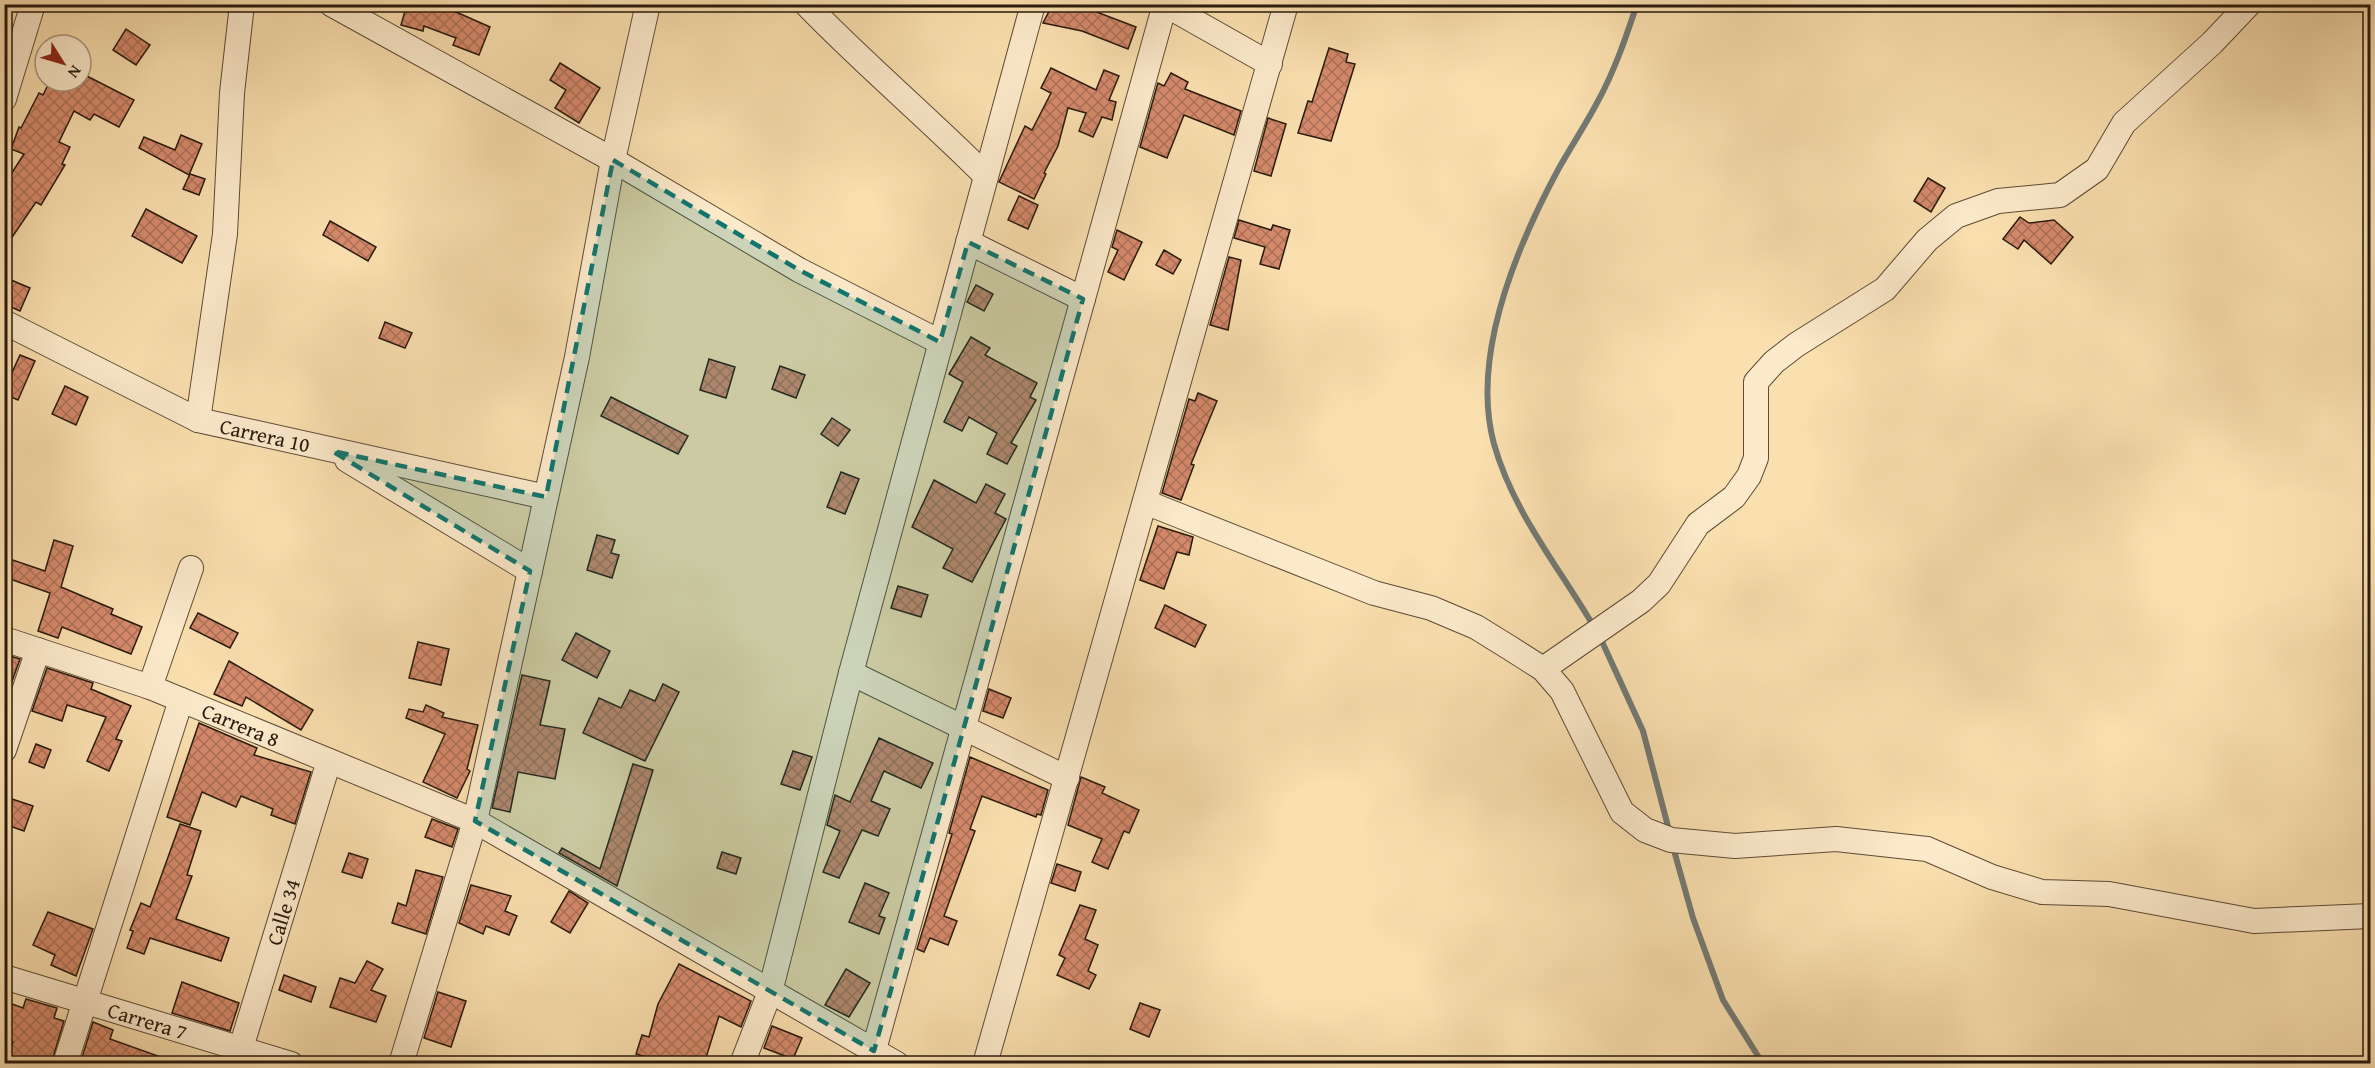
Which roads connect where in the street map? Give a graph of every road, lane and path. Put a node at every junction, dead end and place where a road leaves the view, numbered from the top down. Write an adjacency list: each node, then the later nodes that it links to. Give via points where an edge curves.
1 (33, 4): 11 (street)
2 (242, 4): 18 (street, via 232,93 225,234)
3 (331, 4): 12 (street)
4 (648, 4): 12 (street)
5 (806, 4): 13 (street, via 852,53 929,119)
6 (1286, 4): 10 (street)
7 (2249, 4): 26 (street, via 2124,123 2097,169 2060,195 1998,201 1956,216 1927,240 1885,289 1774,362 1756,382 1756,458 1734,497 1698,524 1659,584 1641,602)
8 (1165, 5): 10 (street); 15 (street)
9 (1025, 8): 13 (street)
10 (1269, 64): 21 (street)
11 (4, 99)
12 (613, 160): 17 (street, via 799,270); 20 (street, via 577,357)
13 (986, 176): 14 (street)
14 (968, 242): 15 (street); 17 (street)
15 (1083, 299): 30 (street)
16 (4, 322): 18 (street, Carrera 10)
17 (939, 342): 27 (street)
18 (198, 420): 19 (street, Carrera 10)
19 (332, 451): 20 (street, Carrera 10); 23 (street)
20 (546, 497): 23 (street)
21 (1145, 502): 26 (street, via 1374,593 1431,608 1476,627); 33 (street)
22 (191, 567): 28 (street)
23 (530, 571): 34 (street)
24 (4, 639): 25 (street, Carrera 8)
25 (38, 650): 28 (street, Carrera 8); 31 (street)
26 (1542, 669): 35 (street, via 1562,691 1622,812 1645,830 1671,840 1735,846 1836,839 1926,849 1992,878 2042,891 2109,894 2254,921)
27 (851, 673): 30 (street); 37 (street)
28 (150, 687): 29 (street, Carrera 8)
29 (181, 700): 32 (street, Carrera 8); 38 (street)
30 (964, 727): 33 (street); 40 (street)
31 (4, 750)
32 (329, 761): 34 (street, Carrera 8); 39 (street, Calle 34)
33 (1067, 778): 46 (street)
34 (475, 821): 37 (street, Carrera 8); 43 (street)
35 (2370, 916)
36 (4, 977): 38 (street, Carrera 7)
37 (770, 992): 40 (street, Carrera 8); 44 (street)
38 (86, 1001): 39 (street, Carrera 7); 41 (street)
39 (239, 1055): 42 (street, Carrera 7)
40 (872, 1057): 45 (street, Carrera 8)
41 (65, 1064)
42 (291, 1064)
43 (401, 1064)
44 (742, 1064)
45 (897, 1064)
46 (985, 1064)

